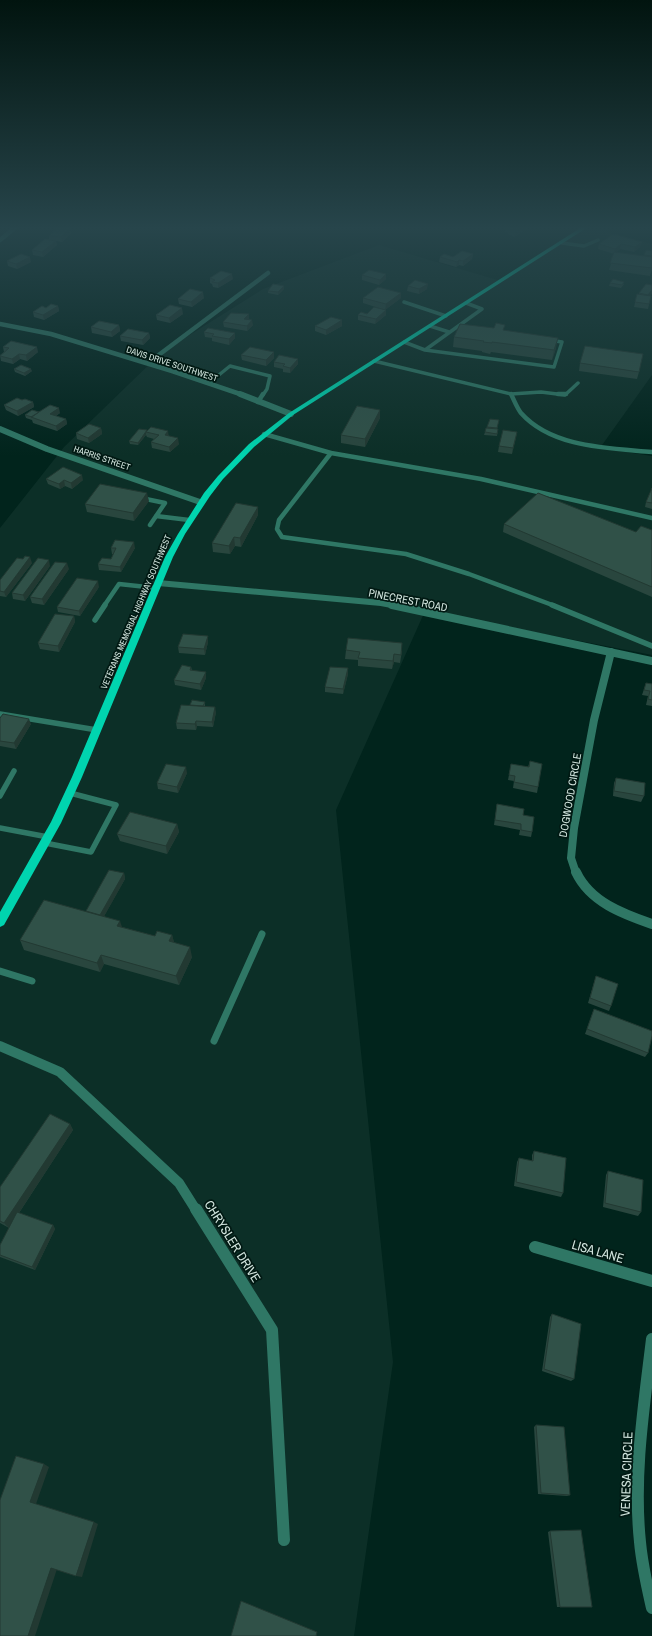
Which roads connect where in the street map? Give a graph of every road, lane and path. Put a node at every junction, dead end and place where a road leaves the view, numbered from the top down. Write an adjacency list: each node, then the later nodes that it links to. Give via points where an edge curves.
1 (228, 303): 12 (street)
2 (408, 303): 4 (lane)
3 (466, 303): 4 (main road, VETERANS MEMORIAL HIGHWAY SOUTHWEST); 7 (lane, via 482,309)
4 (446, 316): 6 (main road, VETERANS MEMORIAL HIGHWAY SOUTHWEST)
5 (0, 324): 12 (street, DAVIS DRIVE SOUTHWEST, via 51,335)
6 (430, 326): 7 (lane); 9 (main road, VETERANS MEMORIAL HIGHWAY SOUTHWEST)
7 (449, 332): 10 (lane)
8 (542, 339): 10 (lane, via 562,342 554,367)
9 (404, 342): 10 (lane); 11 (main road, VETERANS MEMORIAL HIGHWAY SOUTHWEST)
10 (425, 350)
11 (374, 361): 15 (lane); 17 (main road, VETERANS MEMORIAL HIGHWAY SOUTHWEST)
12 (148, 363): 14 (street, DAVIS DRIVE SOUTHWEST)
13 (578, 383): 15 (lane, via 565,395 541,392)
14 (209, 384): 16 (street, DAVIS DRIVE SOUTHWEST); 16 (lane, via 230,366 270,376 267,389)
15 (511, 394): 20 (lane, via 521,413 534,426 550,434 572,441)
16 (258, 402): 17 (street, DAVIS DRIVE SOUTHWEST)
17 (291, 414): 19 (main road, VETERANS MEMORIAL HIGHWAY SOUTHWEST)
18 (0, 429): 25 (street, HARRIS STREET, via 47,449)
19 (264, 434): 21 (lane); 25 (main road, VETERANS MEMORIAL HIGHWAY SOUTHWEST, via 237,458)
20 (652, 452)
21 (331, 453): 27 (lane, via 481,479); 32 (lane, via 279,520 277,529 282,537 406,554 423,559 515,591)
22 (140, 492): 24 (lane)
23 (134, 494): 24 (lane, via 139,498)
24 (154, 500): 26 (lane, via 164,503)
25 (200, 502): 28 (main road, VETERANS MEMORIAL HIGHWAY SOUTHWEST)
26 (156, 516): 28 (lane); 29 (lane)
27 (652, 518)
28 (189, 520): 30 (main road, VETERANS MEMORIAL HIGHWAY SOUTHWEST)
29 (150, 525)
30 (157, 585): 31 (lane, via 119,584); 33 (street, PINECREST ROAD, via 381,603); 36 (main road, VETERANS MEMORIAL HIGHWAY SOUTHWEST)
31 (95, 620)
32 (652, 646)
33 (611, 652): 34 (street, PINECREST ROAD); 43 (street, DOGWOOD CIRCLE, via 602,683 573,833 572,863 584,888 606,905)
34 (652, 660)
35 (0, 714): 36 (lane)
36 (97, 730): 38 (main road, VETERANS MEMORIAL HIGHWAY SOUTHWEST)
37 (14, 771): 39 (lane)
38 (70, 793): 41 (main road, VETERANS MEMORIAL HIGHWAY SOUTHWEST); 41 (lane, via 116,805 91,852)
39 (0, 796)
40 (0, 828): 41 (lane)
41 (47, 840): 42 (main road, VETERANS MEMORIAL HIGHWAY SOUTHWEST)
42 (0, 922)
43 (652, 924)
44 (262, 934): 47 (lane)
45 (0, 971): 46 (lane)
46 (32, 981)
47 (214, 1041)
48 (0, 1046): 52 (street, CHRYSLER DRIVE, via 60,1072 180,1183 272,1330)
49 (535, 1247): 50 (street, LISA LANE)
50 (652, 1281)
51 (652, 1339): 53 (street, VENESA CIRCLE, via 639,1461 639,1543)
52 (284, 1540)
53 (652, 1608)

